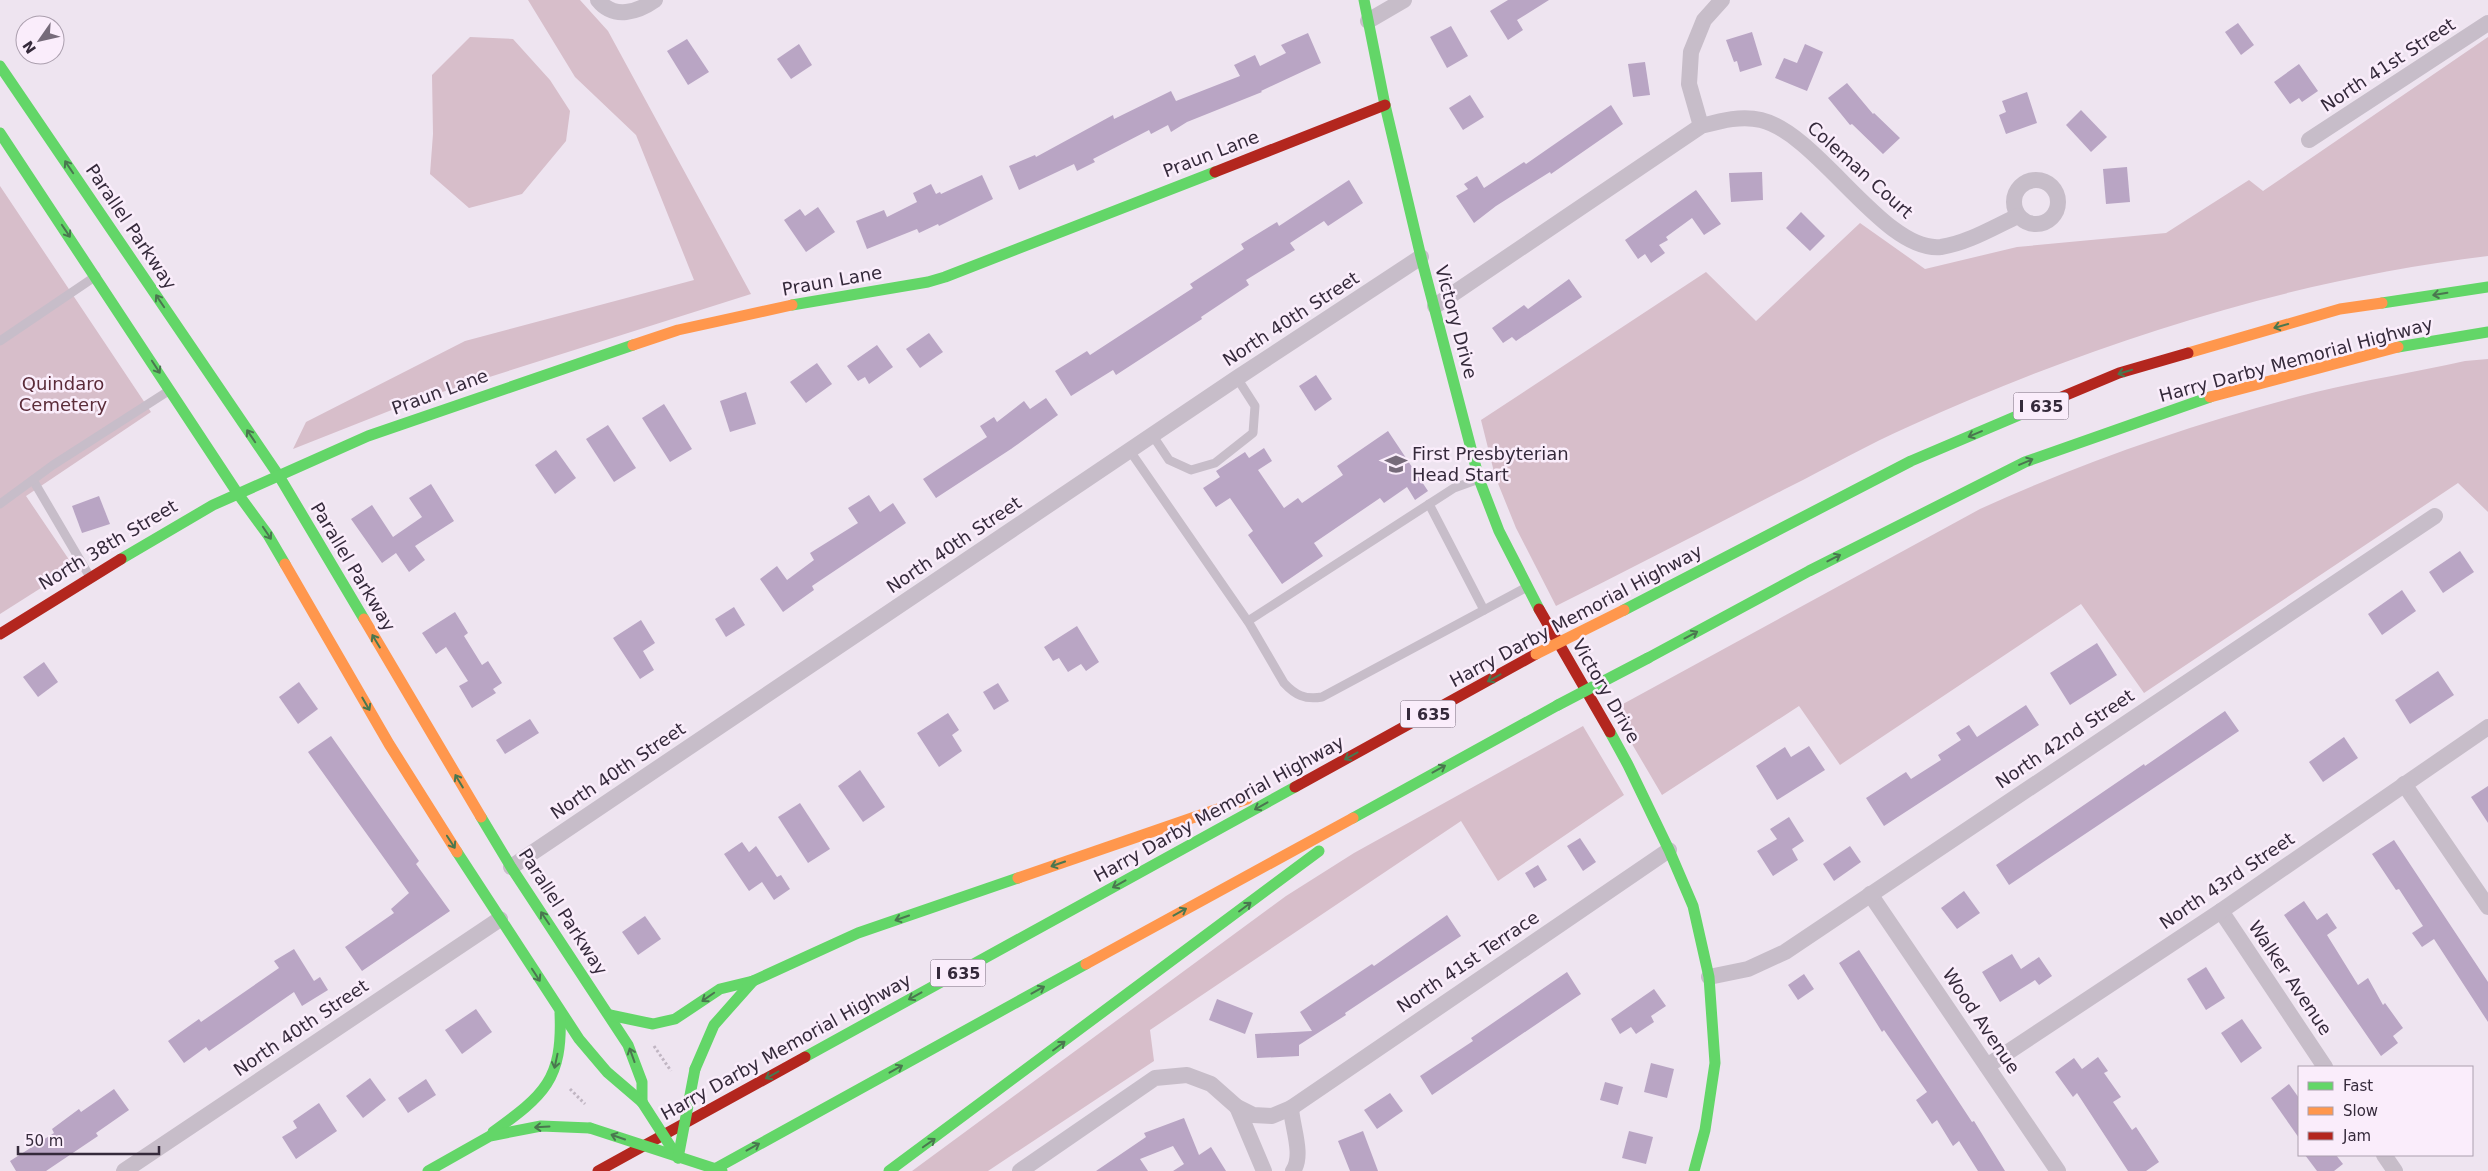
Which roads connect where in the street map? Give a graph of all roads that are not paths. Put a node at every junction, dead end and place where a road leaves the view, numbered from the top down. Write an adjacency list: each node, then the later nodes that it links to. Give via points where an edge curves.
1 (598, 0): 2 (street, via 620,12 640,10)
2 (655, 0)
3 (1364, 0): 6 (main road, Victory Drive)
4 (1404, 0): 6 (street)
5 (1722, 0): 10 (street, via 1704,20 1691,52 1689,84)
6 (1368, 22): 9 (main road, Victory Drive)
7 (2488, 23): 12 (street, North 41st Street)
8 (0, 66): 24 (main road, Parallel Parkway, one-way to 8)
9 (1385, 105): 14 (main road, Victory Drive); 24 (main road, Praun Lane, via 928,282 776,308 678,330 368,436)
10 (1701, 126): 13 (street, Coleman Court, via 1729,119 1761,120 1790,134 1873,212 1910,241 1939,247 1965,241); 17 (street)
11 (0, 133): 15 (main road, Parallel Parkway, one-way to 15)
12 (2309, 140)
13 (2018, 216)
14 (1421, 257): 17 (main road, Victory Drive); 20 (street, North 40th Street)
15 (96, 276): 19 (lane); 21 (main road, Parallel Parkway, one-way to 21)
16 (2488, 287): 37 (main road, Harry Darby Memorial Highway / I 635, one-way to 37, bridge, via 2340,309 2119,373 1911,461 1536,654)
17 (1435, 306): 25 (main road, Victory Drive)
18 (2488, 332): 39 (main road, Harry Darby Memorial Highway / I 635, one-way to 18, bridge, via 1809,571 2025,462 2200,400 2410,344)
19 (0, 342)
20 (1237, 378): 22 (street, North 40th Street); 22 (lane, via 1255,406 1253,432 1216,463 1192,470 1169,460)
21 (171, 390): 26 (lane); 27 (main road, Parallel Parkway)
22 (1153, 436): 23 (street, North 40th Street)
23 (1130, 451): 34 (lane); 41 (street, North 40th Street)
24 (279, 476): 27 (main road, Praun Lane); 41 (main road, Parallel Parkway, one-way to 24)
25 (1480, 479): 29 (lane, via 1454,488); 32 (main road, Victory Drive)
26 (32, 480): 28 (lane); 31 (lane)
27 (238, 494): 31 (main road, North 38th Street, via 213,505); 45 (main road, Parallel Parkway, one-way to 45, via 268,535 389,744)
28 (0, 504)
29 (1429, 504): 33 (lane); 34 (lane)
30 (2435, 516): 42 (street, North 42nd Street)
31 (90, 577): 35 (main road, North 38th Street)
32 (1527, 587): 33 (lane); 40 (main road, Victory Drive, via 1628,765)
33 (1484, 610): 34 (lane, via 1322,697 1308,700 1284,683)
34 (1248, 621)
35 (0, 634)
36 (2488, 727): 38 (street, North 43rd Street)
37 (1319, 774): 47 (main road, one-way to 47, via 858,933); 60 (main road, Harry Darby Memorial Highway / I 635, one-way to 60)
38 (2404, 784): 43 (street); 44 (street, North 43rd Street)
39 (1397, 793): 63 (main road, Harry Darby Memorial Highway / I 635, one-way to 39); 65 (main road, one-way to 39)
40 (1669, 850): 46 (main road, Victory Drive, via 1693,906); 54 (street, North 41st Terrace)
41 (511, 867): 49 (main road, Parallel Parkway, one-way to 41)
42 (1870, 894): 46 (street, North 42nd Street, via 1785,952 1748,969); 50 (street, Wood Avenue)
43 (2488, 907)
44 (2221, 911): 50 (street, North 43rd Street); 51 (street, Walker Avenue)
45 (500, 919): 48 (main road, Parallel Parkway, one-way to 48); 58 (street, North 40th Street)
46 (1709, 977): 69 (main road, Victory Drive, via 1715,1063 1706,1130)
47 (753, 981): 49 (main road, one-way to 49, via 720,989 675,1019 653,1024); 57 (main road, bridge, via 714,1025 695,1069)
48 (560, 1013): 52 (main road, Parallel Parkway, via 588,1053 615,1083); 55 (main road, one-way to 55, via 561,1038 552,1076 532,1101)
49 (610, 1016): 52 (main road, Parallel Parkway, one-way to 49, via 639,1073 628,1045)
50 (1987, 1066): 70 (street, Wood Avenue)
51 (2324, 1066)
52 (642, 1102): 57 (main road, Parallel Parkway, bridge)
53 (1236, 1107): 54 (street, North 41st Terrace, via 1253,1115 1272,1116); 66 (street, North 41st Terrace, via 1211,1084 1188,1075 1155,1078); 67 (street, North 41st Terrace)
54 (1290, 1108): 68 (street, via 1299,1155)
55 (490, 1136): 57 (main road, one-way to 55, bridge, via 590,1128 541,1126); 59 (main road)
56 (2385, 1156): 71 (street)
57 (678, 1158): 61 (main road); 62 (main road, Parallel Parkway); 64 (main road, bridge)
58 (124, 1171)
59 (428, 1171)
60 (598, 1171)
61 (676, 1171)
62 (687, 1171)
63 (711, 1171)
64 (722, 1171)
65 (889, 1171)
66 (1020, 1171)
67 (1264, 1171)
68 (1293, 1171)
69 (1694, 1171)
70 (2058, 1171)
71 (2395, 1171)

